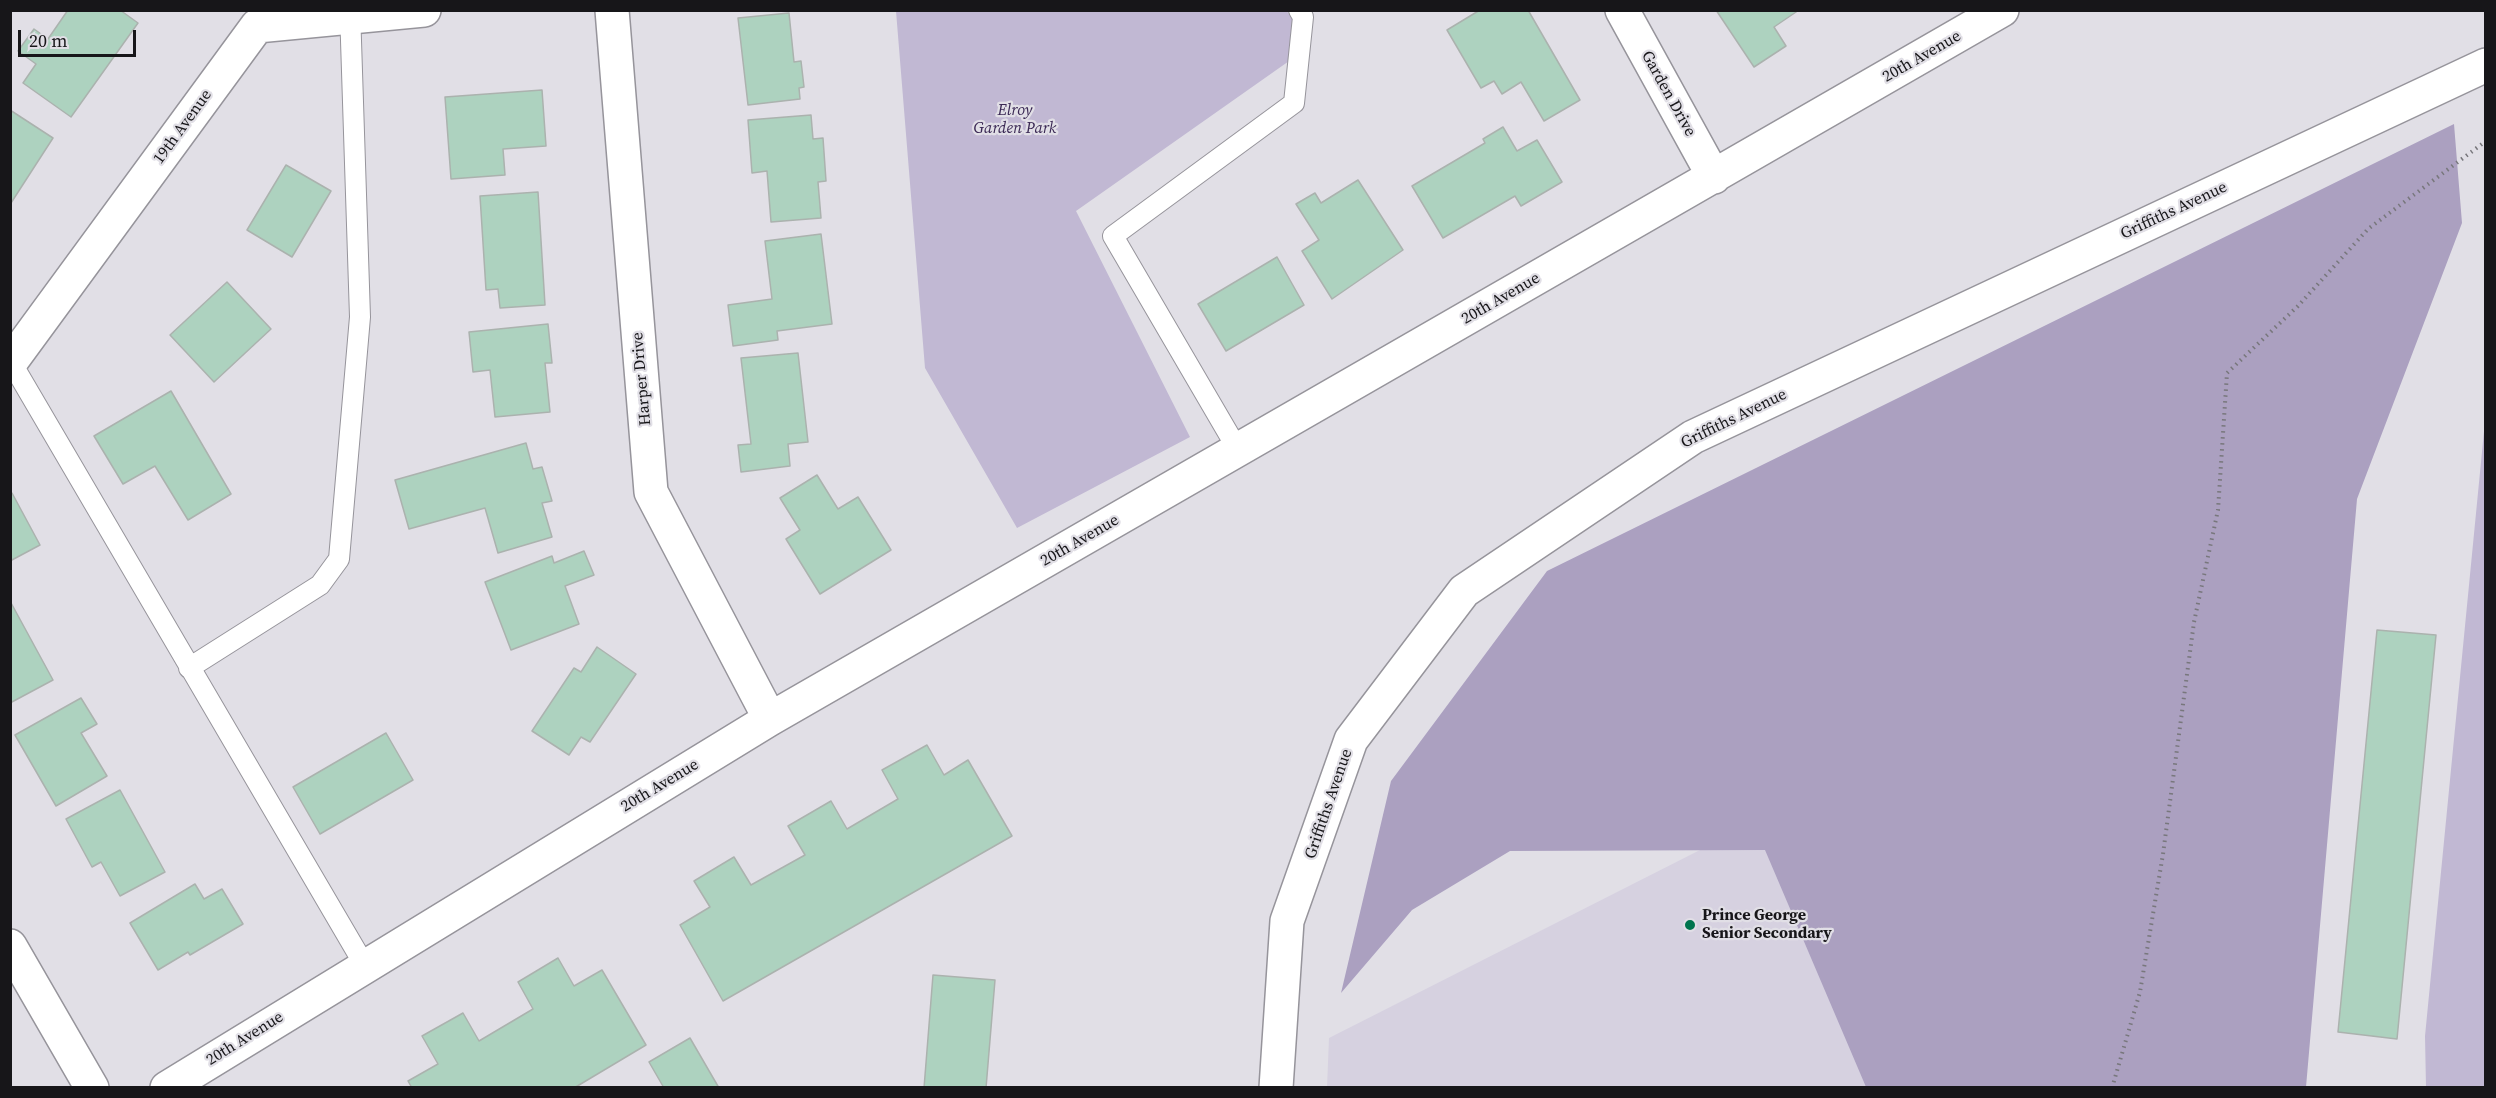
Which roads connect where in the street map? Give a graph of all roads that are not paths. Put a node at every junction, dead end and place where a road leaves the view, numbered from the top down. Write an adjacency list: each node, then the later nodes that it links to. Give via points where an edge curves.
1 (424, 10): 6 (street, 19th Avenue)
2 (612, 10): 12 (street, Harper Drive, via 651,492)
3 (1299, 10): 10 (lane, via 1303,17 1294,102 1113,236)
4 (1622, 10): 8 (street, Garden Drive)
5 (2002, 10): 8 (street, 20th Avenue)
6 (350, 14): 9 (street, 19th Avenue, via 257,26); 11 (lane, via 360,317 339,559 320,585)
7 (2486, 65): 17 (street, Griffiths Avenue, via 1693,437 1464,591 1351,740 1287,921)
8 (1714, 177): 10 (street, 20th Avenue)
9 (11, 362): 11 (lane)
10 (1238, 450): 12 (street, 20th Avenue)
11 (189, 668): 14 (lane)
12 (770, 719): 14 (street, 20th Avenue)
13 (10, 946): 15 (street)
14 (365, 966): 16 (street, 20th Avenue)
15 (92, 1088)
16 (166, 1088)
17 (1276, 1088)

